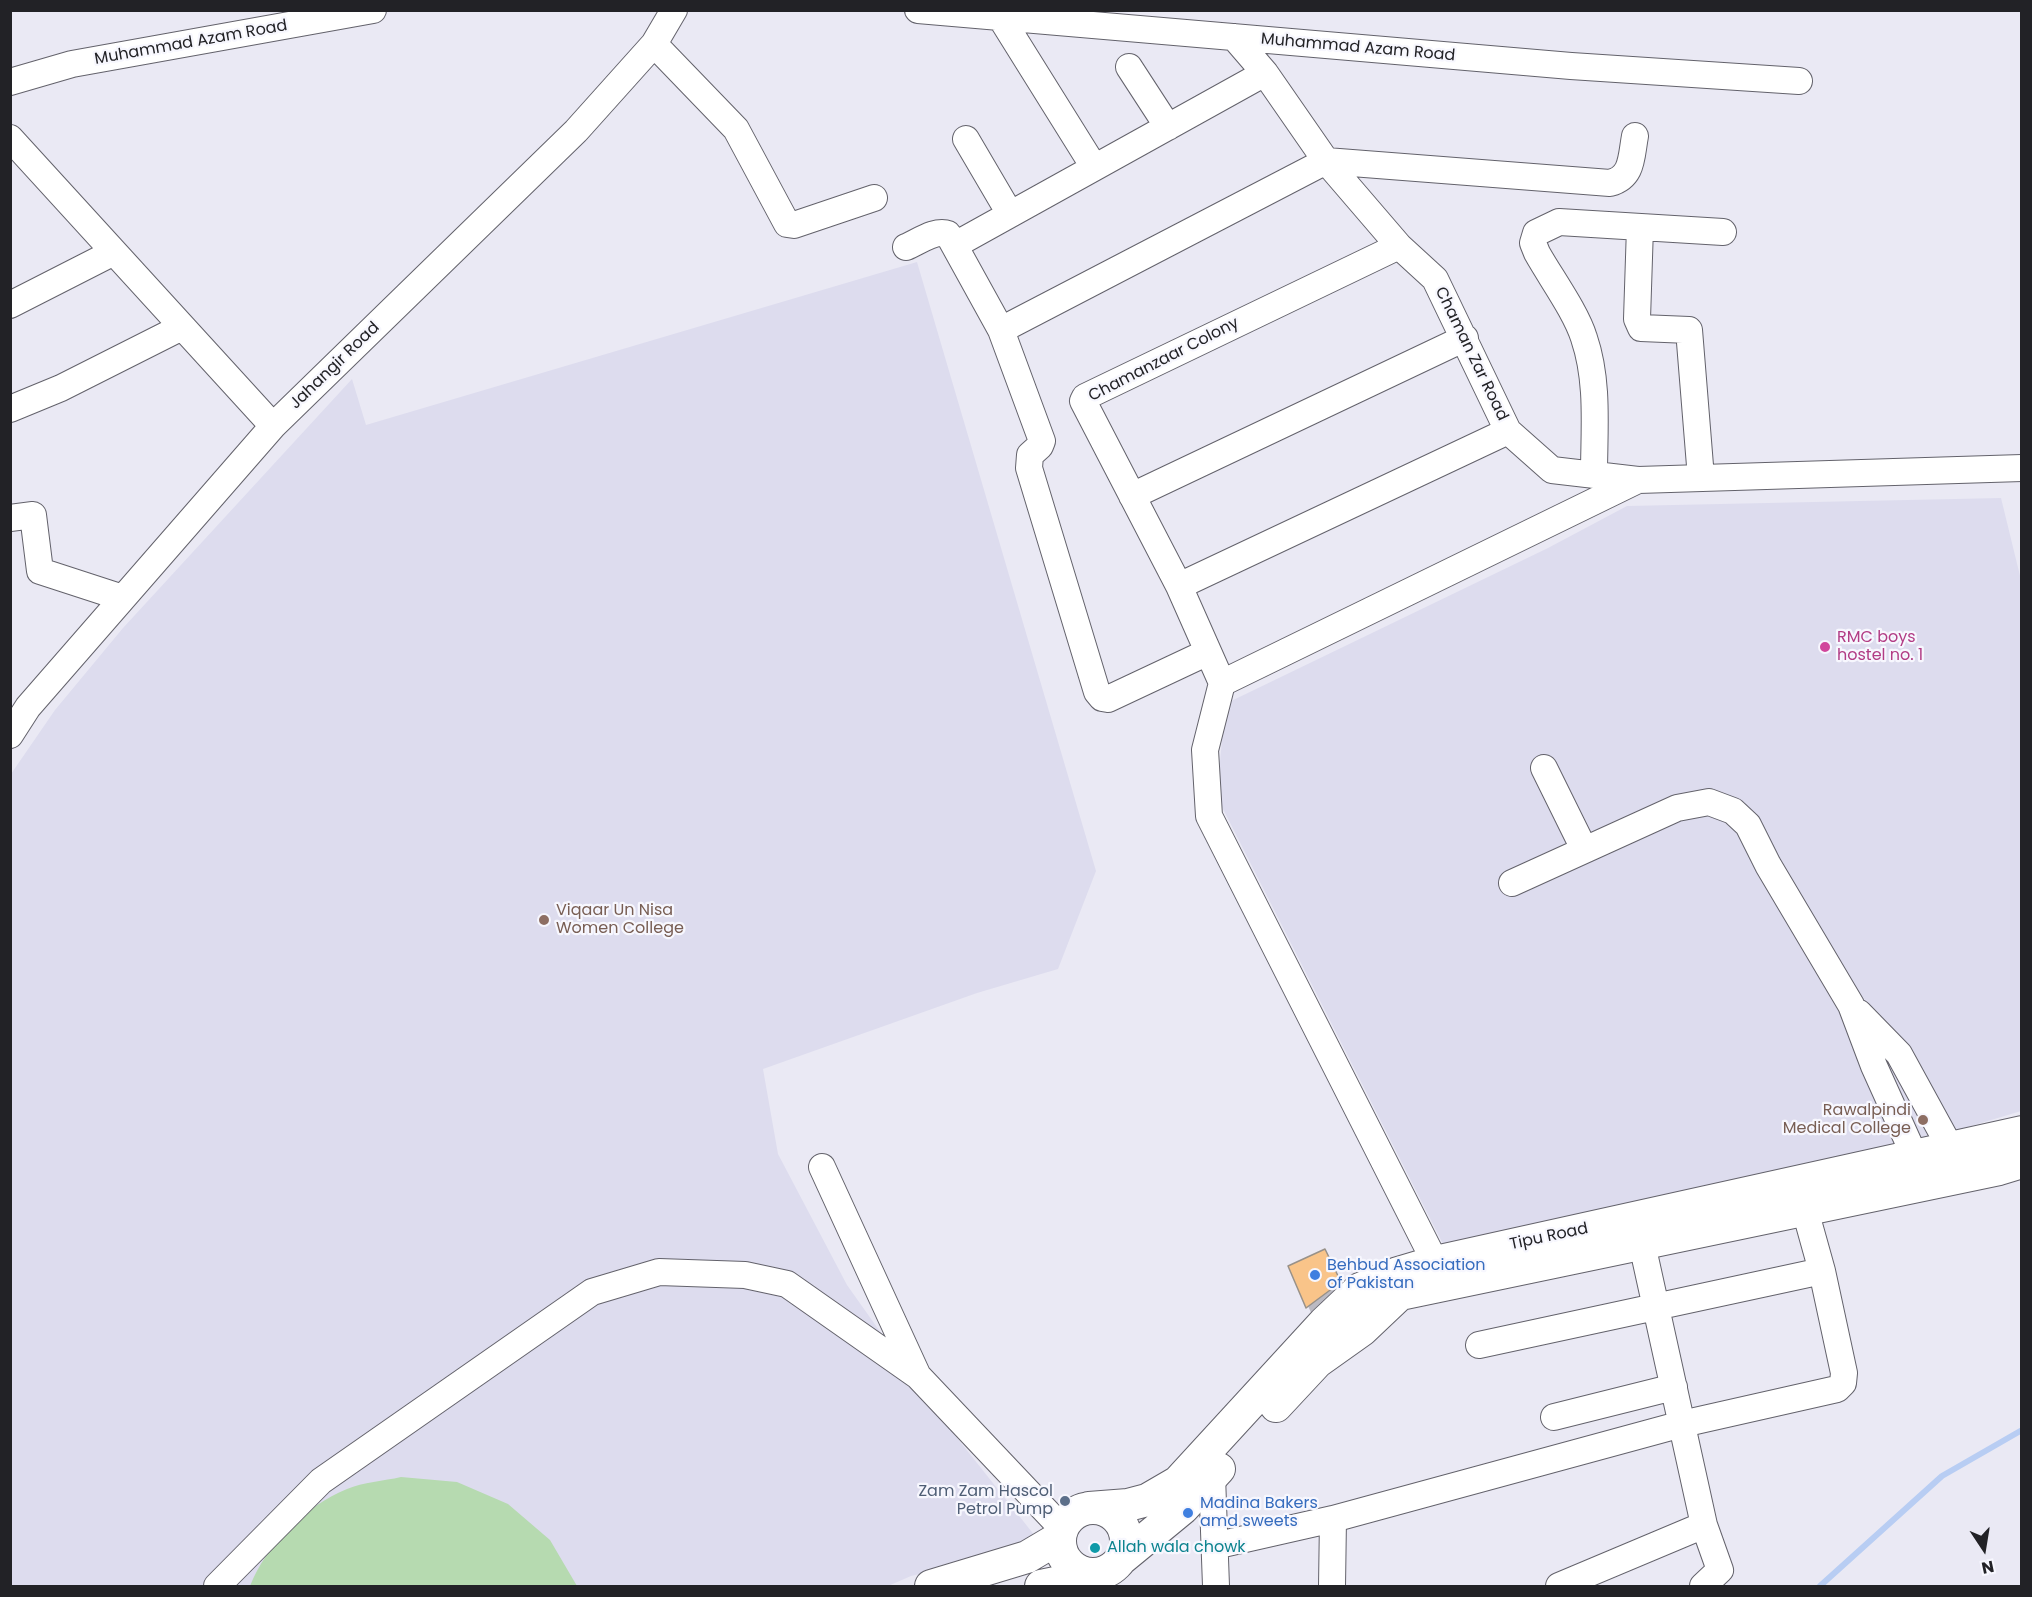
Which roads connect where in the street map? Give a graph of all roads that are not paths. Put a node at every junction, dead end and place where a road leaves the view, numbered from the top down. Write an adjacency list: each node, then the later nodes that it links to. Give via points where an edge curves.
1 (374, 10): 10 (street, Muhammad Azam Road, via 72,64)
2 (674, 10): 6 (street, Jahangir Road)
3 (918, 10): 4 (street, Muhammad Azam Road)
4 (1001, 18): 5 (street, Muhammad Azam Road); 16 (street)
5 (1234, 37): 8 (street, Chaman Zar Road); 9 (street, Muhammad Azam Road)
6 (654, 44): 17 (street, via 736,129 787,224); 30 (street, Jahangir Road, via 576,131)
7 (1129, 67): 11 (street)
8 (1265, 74): 11 (street); 15 (street, Chaman Zar Road)
9 (1799, 81)
10 (10, 82)
11 (1168, 127): 16 (street)
12 (1635, 136): 15 (street, via 1628,173 1622,180 1610,183)
13 (10, 138): 24 (street)
14 (966, 139): 18 (street)
15 (1326, 160): 22 (street, Chaman Zar Road); 27 (street)
16 (1094, 168): 18 (street)
17 (874, 198)
18 (1010, 214): 21 (street)
19 (1640, 227): 20 (street); 33 (street, via 1559,222 1536,233 1533,243 1584,336 1595,404); 34 (street, via 1638,325 1689,330)
20 (1723, 232)
21 (955, 245): 23 (street, via 943,232); 27 (street)
22 (1399, 246): 28 (street, Chaman Zar Road, via 1435,279); 36 (street, Chamanzaar Colony, via 1084,397 1084,406)
23 (906, 247)
24 (114, 252): 25 (street); 26 (street)
25 (10, 305)
26 (182, 327): 29 (street); 30 (street)
27 (1001, 330): 40 (street, via 1041,441 1030,455 1029,468 1097,692 1108,699)
28 (1465, 338): 31 (street, Chaman Zar Road); 36 (street)
29 (10, 410)
30 (273, 426): 39 (street, Jahangir Road)
31 (1509, 431): 33 (street, Chaman Zar Road, via 1552,470); 38 (street)
32 (2022, 468): 34 (street, Chaman Zar Road)
33 (1594, 475): 35 (street, Chaman Zar Road)
34 (1701, 478): 35 (street, Chaman Zar Road)
35 (1638, 480): 41 (street)
36 (1132, 496): 38 (street, Chamanzaar Colony)
37 (10, 518): 39 (street, via 33,515 40,571)
38 (1179, 586): 40 (street, Chamanzaar Colony)
39 (123, 598): 42 (street, Jahangir Road, via 28,707)
40 (1208, 652): 41 (street, Chamanzaar Colony)
41 (1222, 683): 54 (street, via 1205,750 1209,816)
42 (10, 735)
43 (1544, 768): 44 (street)
44 (1584, 849): 45 (street); 46 (street, via 1696,802 1709,802 1733,811 1748,825)
45 (1512, 883)
46 (1851, 1005): 48 (street, via 1899,1054); 49 (street)
47 (2022, 1132): 48 (main road, Tipu Road)
48 (1951, 1149): 49 (main road, Tipu Road)
49 (1915, 1157): 54 (main road, Tipu Road)
50 (2022, 1162): 52 (main road)
51 (822, 1167): 58 (street)
52 (1805, 1210): 53 (main road); 55 (street)
53 (1642, 1244): 56 (street); 62 (main road, via 1400,1294 1362,1330 1317,1362)
54 (1435, 1262): 63 (main road, Tipu Road, via 1360,1289 1178,1482 1148,1500 1128,1506)
55 (1822, 1271): 56 (street); 61 (street, via 1844,1383 1837,1389)
56 (1656, 1307): 57 (street); 59 (street)
57 (1479, 1345)
58 (918, 1376): 66 (street); 71 (street, via 787,1284 745,1275 659,1272 592,1292 321,1481)
59 (1674, 1388): 60 (street); 61 (street)
60 (1554, 1417)
61 (1682, 1424): 64 (street); 65 (street)
62 (1212, 1476): 67 (street); 68 (main road, via 1184,1508)
63 (1089, 1508): 66 (main road, via 1073,1515); 68 (main road, via 1116,1517 1125,1530 1126,1545)
64 (1333, 1519): 67 (street); 75 (street)
65 (1704, 1525): 69 (street); 70 (street)
66 (1061, 1533): 68 (main road, via 1066,1562 1082,1572); 72 (main road, via 1027,1557)
67 (1214, 1546): 74 (street)
68 (1110, 1566): 73 (main road)
69 (1716, 1581)
70 (1569, 1585)
71 (217, 1587)
72 (930, 1587)
73 (1041, 1587)
74 (1216, 1587)
75 (1332, 1587)

